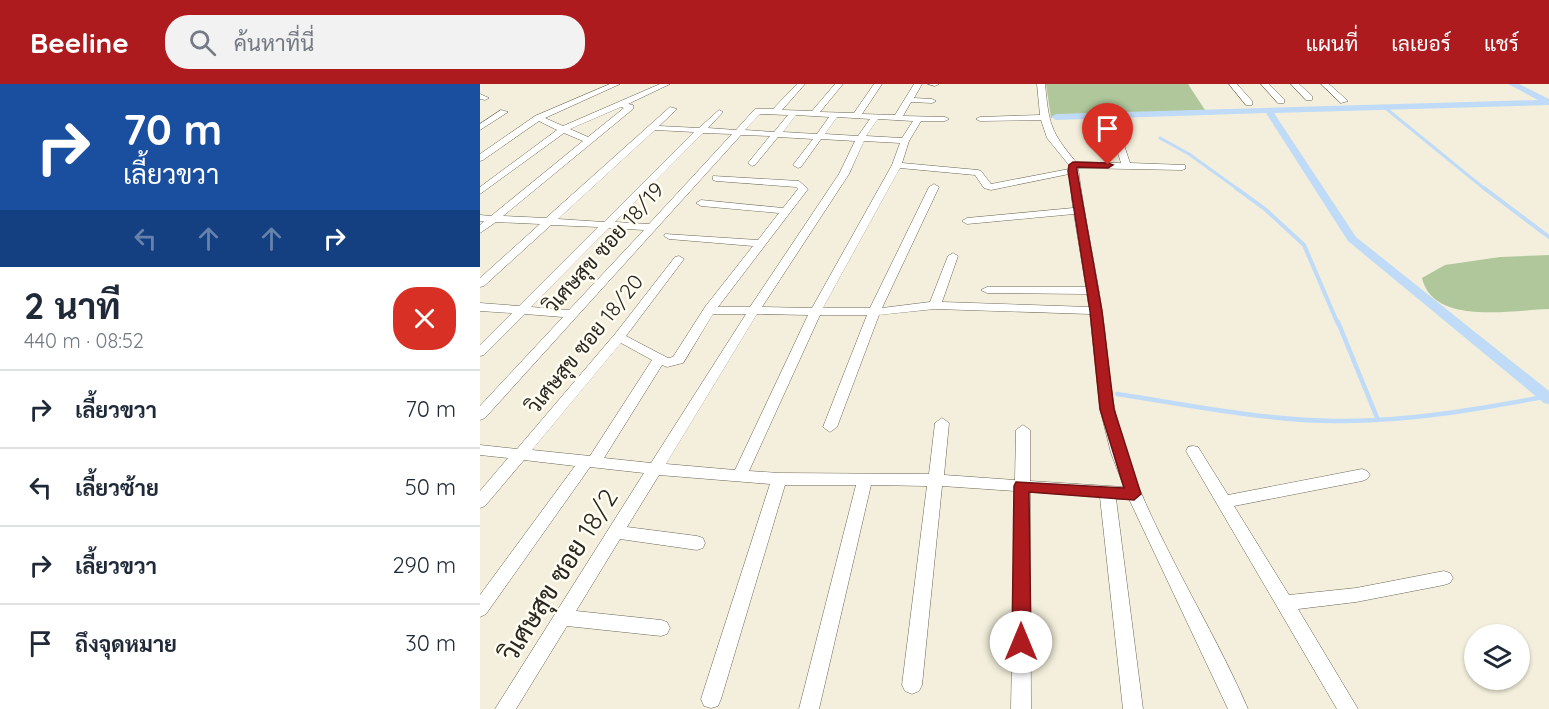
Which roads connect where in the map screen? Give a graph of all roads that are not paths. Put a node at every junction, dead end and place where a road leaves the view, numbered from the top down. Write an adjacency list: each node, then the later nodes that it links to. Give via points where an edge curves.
1 (616, 84): 29 (street)
2 (666, 84): 18 (street)
3 (801, 84): 20 (street)
4 (839, 84): 24 (street)
5 (878, 84): 26 (street)
6 (918, 84): 13 (street)
7 (1041, 84): 28 (street)
8 (1233, 84): 17 (street)
9 (1265, 84): 15 (street)
10 (1295, 84): 12 (street)
11 (1325, 84): 16 (street)
12 (1309, 98)
13 (909, 100): 14 (street); 30 (street)
14 (932, 101)
15 (1281, 101)
16 (1344, 101)
17 (1249, 103)
18 (621, 104): 35 (street); 43 (street, via 630,107)
19 (673, 109): 36 (street)
20 (776, 111): 23 (street); 39 (street, วิเศษสุข ซอย 18/19, via 760,110)
21 (504, 112): 34 (street)
22 (719, 112): 38 (street)
23 (795, 112): 24 (street); 40 (street)
24 (815, 113): 25 (street)
25 (835, 115): 26 (street); 41 (street)
26 (857, 115): 27 (street)
27 (876, 116): 30 (street); 42 (street, วิเศษสุข ซอย 18/2)
28 (1044, 117): 33 (street); 51 (street, via 1051,138)
29 (538, 118): 35 (street); 45 (street)
30 (898, 118): 31 (street)
31 (918, 119): 32 (street); 44 (street)
32 (945, 119)
33 (980, 119)
34 (480, 128)
35 (564, 128): 43 (street); 54 (street)
36 (656, 128): 38 (street); 60 (street)
37 (1115, 129): 49 (street)
38 (702, 130): 39 (street); 62 (street)
39 (737, 132): 40 (street); 63 (street, วิเศษสุข ซอย 18/19)
40 (778, 134): 41 (street); 46 (street)
41 (819, 136): 42 (street); 47 (street)
42 (861, 138): 44 (street); 75 (street, วิเศษสุข ซอย 18/2, via 844,174)
43 (590, 141): 59 (street)
44 (905, 141): 48 (street)
45 (480, 158)
46 (752, 163)
47 (798, 165)
48 (897, 165): 51 (street, via 978,173 991,187); 78 (street)
49 (1126, 166): 50 (street); 51 (street)
50 (1182, 167)
51 (1073, 168): 57 (street)
52 (716, 178): 56 (street, via 802,186)
53 (934, 187): 79 (street)
54 (480, 191)
55 (701, 203): 56 (street)
56 (784, 211): 66 (street)
57 (1078, 211): 61 (street); 71 (street)
58 (480, 218): 59 (street)
59 (494, 219): 60 (street); 64 (street)
60 (549, 221): 62 (street); 69 (street)
61 (967, 221)
62 (605, 224): 63 (street); 76 (street)
63 (650, 227): 80 (street, วิเศษสุข ซอย 18/19)
64 (480, 230)
65 (669, 236): 66 (street)
66 (759, 243): 74 (street)
67 (953, 256): 72 (street)
68 (680, 259): 81 (street, วิเศษสุข ซอย 18/20)
69 (480, 284)
70 (987, 290): 71 (street)
71 (1093, 291): 77 (street)
72 (935, 305): 77 (street); 79 (street)
73 (480, 307): 76 (street)
74 (709, 310): 75 (street); 83 (street, via 678,360 667,363)
75 (754, 310): 78 (street); 92 (street, วิเศษสุข ซอย 18/2)
76 (518, 311): 80 (street); 82 (street)
77 (1096, 311): 100 (street, via 1107,409)
78 (815, 312): 79 (street); 93 (street)
79 (875, 312): 86 (street)
80 (570, 314): 84 (street, วิเศษสุข ซอย 18/19)
81 (620, 337): 83 (street); 90 (street, วิเศษสุข ซอย 18/20)
82 (480, 352)
83 (660, 358): 91 (street)
84 (480, 415)
85 (942, 423): 97 (street)
86 (830, 427)
87 (1023, 430): 98 (street)
88 (480, 450): 90 (street)
89 (1192, 451): 102 (street)
90 (520, 454): 91 (street); 101 (street, วิเศษสุข ซอย 18/20)
91 (591, 460): 92 (street); 107 (street)
92 (656, 469): 93 (street); 103 (street, วิเศษสุข ซอย 18/2)
93 (740, 475): 95 (street)
94 (1362, 475): 102 (street)
95 (779, 479): 96 (street); 111 (street)
96 (865, 479): 97 (street); 113 (street)
97 (937, 480): 98 (street); 110 (street)
98 (1022, 486): 99 (street); 114 (street)
99 (1107, 492): 100 (street); 115 (street)
100 (1134, 494): 116 (street)
101 (480, 502)
102 (1223, 502): 106 (street)
103 (616, 532): 104 (street); 108 (street, วิเศษสุข ซอย 18/2)
104 (698, 543)
105 (1444, 578): 106 (street, via 1356,595)
106 (1284, 603): 117 (street)
107 (480, 609)
108 (562, 618): 109 (street); 112 (street, วิเศษสุข ซอย 18/2)
109 (661, 628)
110 (912, 685)
111 (711, 699)
112 (505, 709)
113 (809, 709)
114 (1021, 709)
115 (1133, 709)
116 (1238, 709)
117 (1348, 709)

